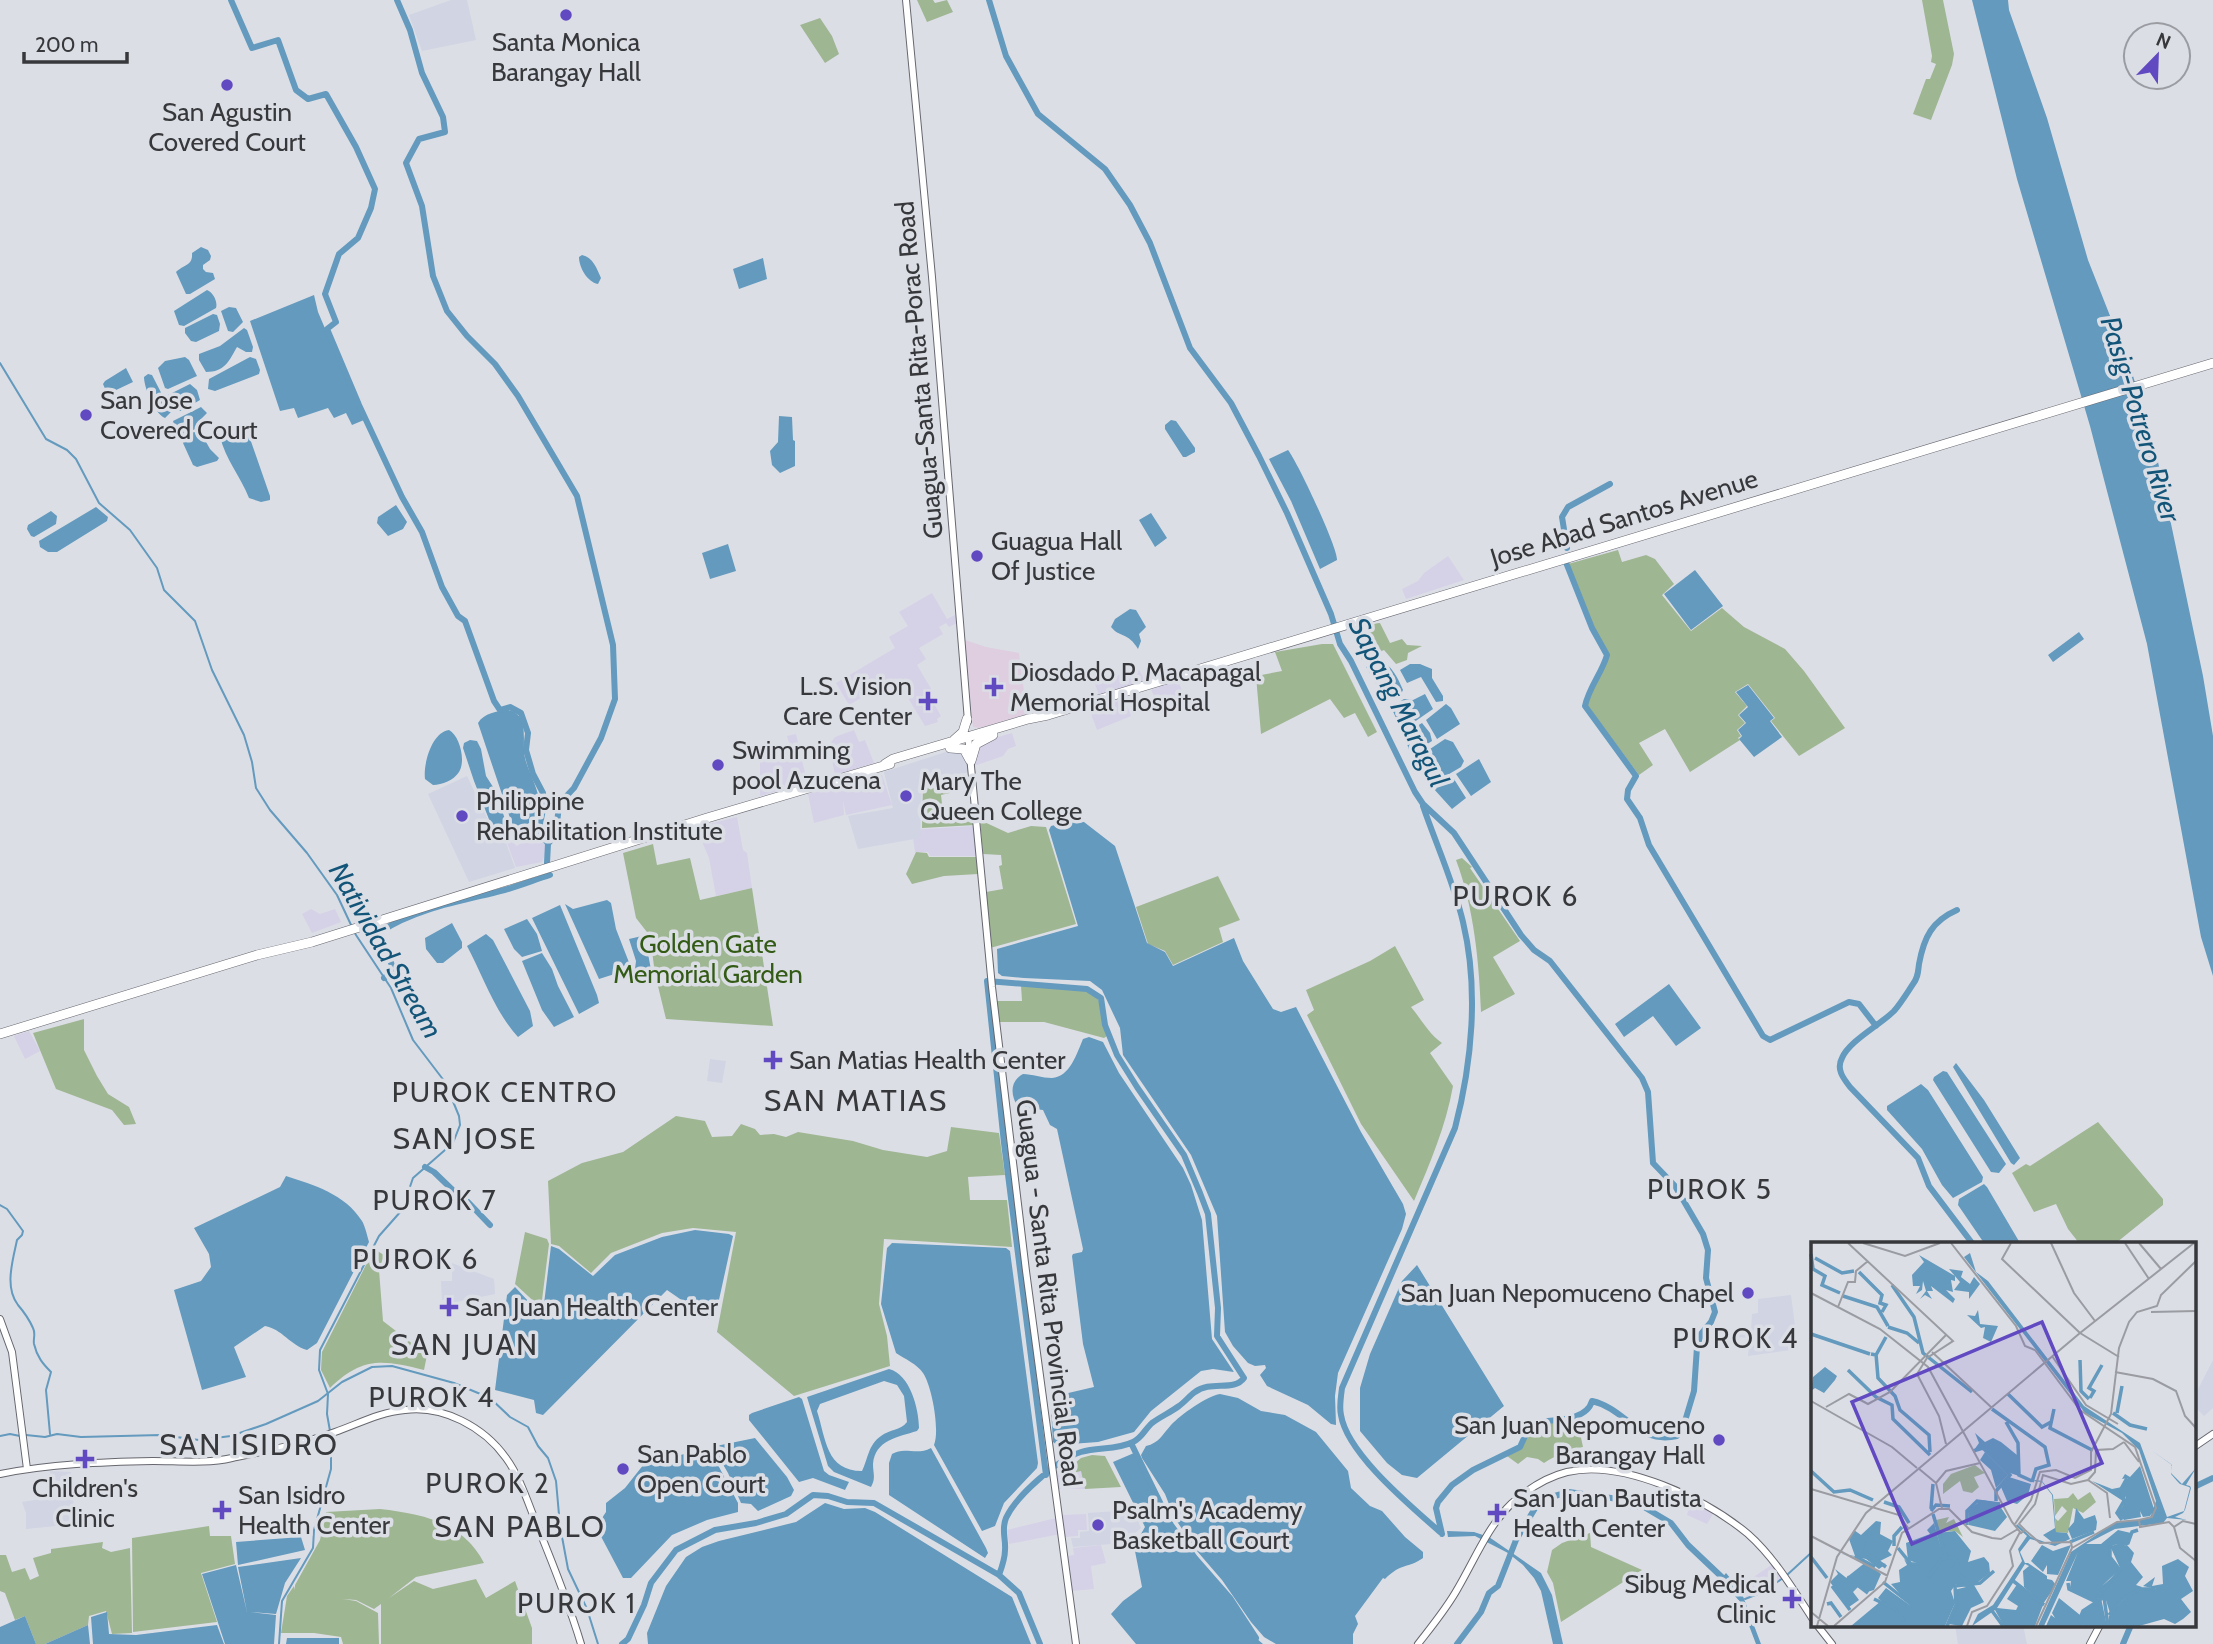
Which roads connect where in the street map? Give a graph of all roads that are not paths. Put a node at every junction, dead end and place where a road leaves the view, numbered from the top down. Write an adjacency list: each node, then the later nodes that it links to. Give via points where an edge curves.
1 (906, 0): 3 (main road, Guagua-Santa Rita-Porac Road)
2 (2213, 363): 4 (highway, Jose Abad Santos Avenue)
3 (967, 719): 4 (highway, via 974,729); 5 (main road, Guagua-Santa Rita-Porac Road); 6 (highway, via 963,732)
4 (992, 733): 5 (highway, Jose Abad Santos Avenue); 7 (highway, via 975,744)
5 (969, 740): 6 (highway, Jose Abad Santos Avenue); 7 (main road, Guagua - Santa Rita Provincial Road)
6 (950, 746): 7 (highway, via 964,749); 8 (highway, Jose Abad Santos Avenue, via 893,759)
7 (971, 761): 18 (main road, Guagua - Santa Rita Provincial Road, via 992,988)
8 (0, 1034)
9 (0, 1319): 12 (main road, via 12,1352)
10 (2213, 1434): 11 (main road)
11 (2196, 1446)
12 (27, 1469): 13 (main road); 17 (main road, via 209,1461 330,1434 404,1410 436,1411 458,1419 492,1442 512,1468)
13 (0, 1475)
14 (1811, 1616): 19 (main road, via 1783,1574 1749,1536 1703,1503 1622,1473 1572,1471 1537,1485 1510,1505)
15 (1818, 1626): 20 (main road)
16 (2099, 1626): 21 (main road)
17 (581, 1644)
18 (1076, 1644)
19 (1418, 1644)
20 (1832, 1644)
21 (2090, 1644)

